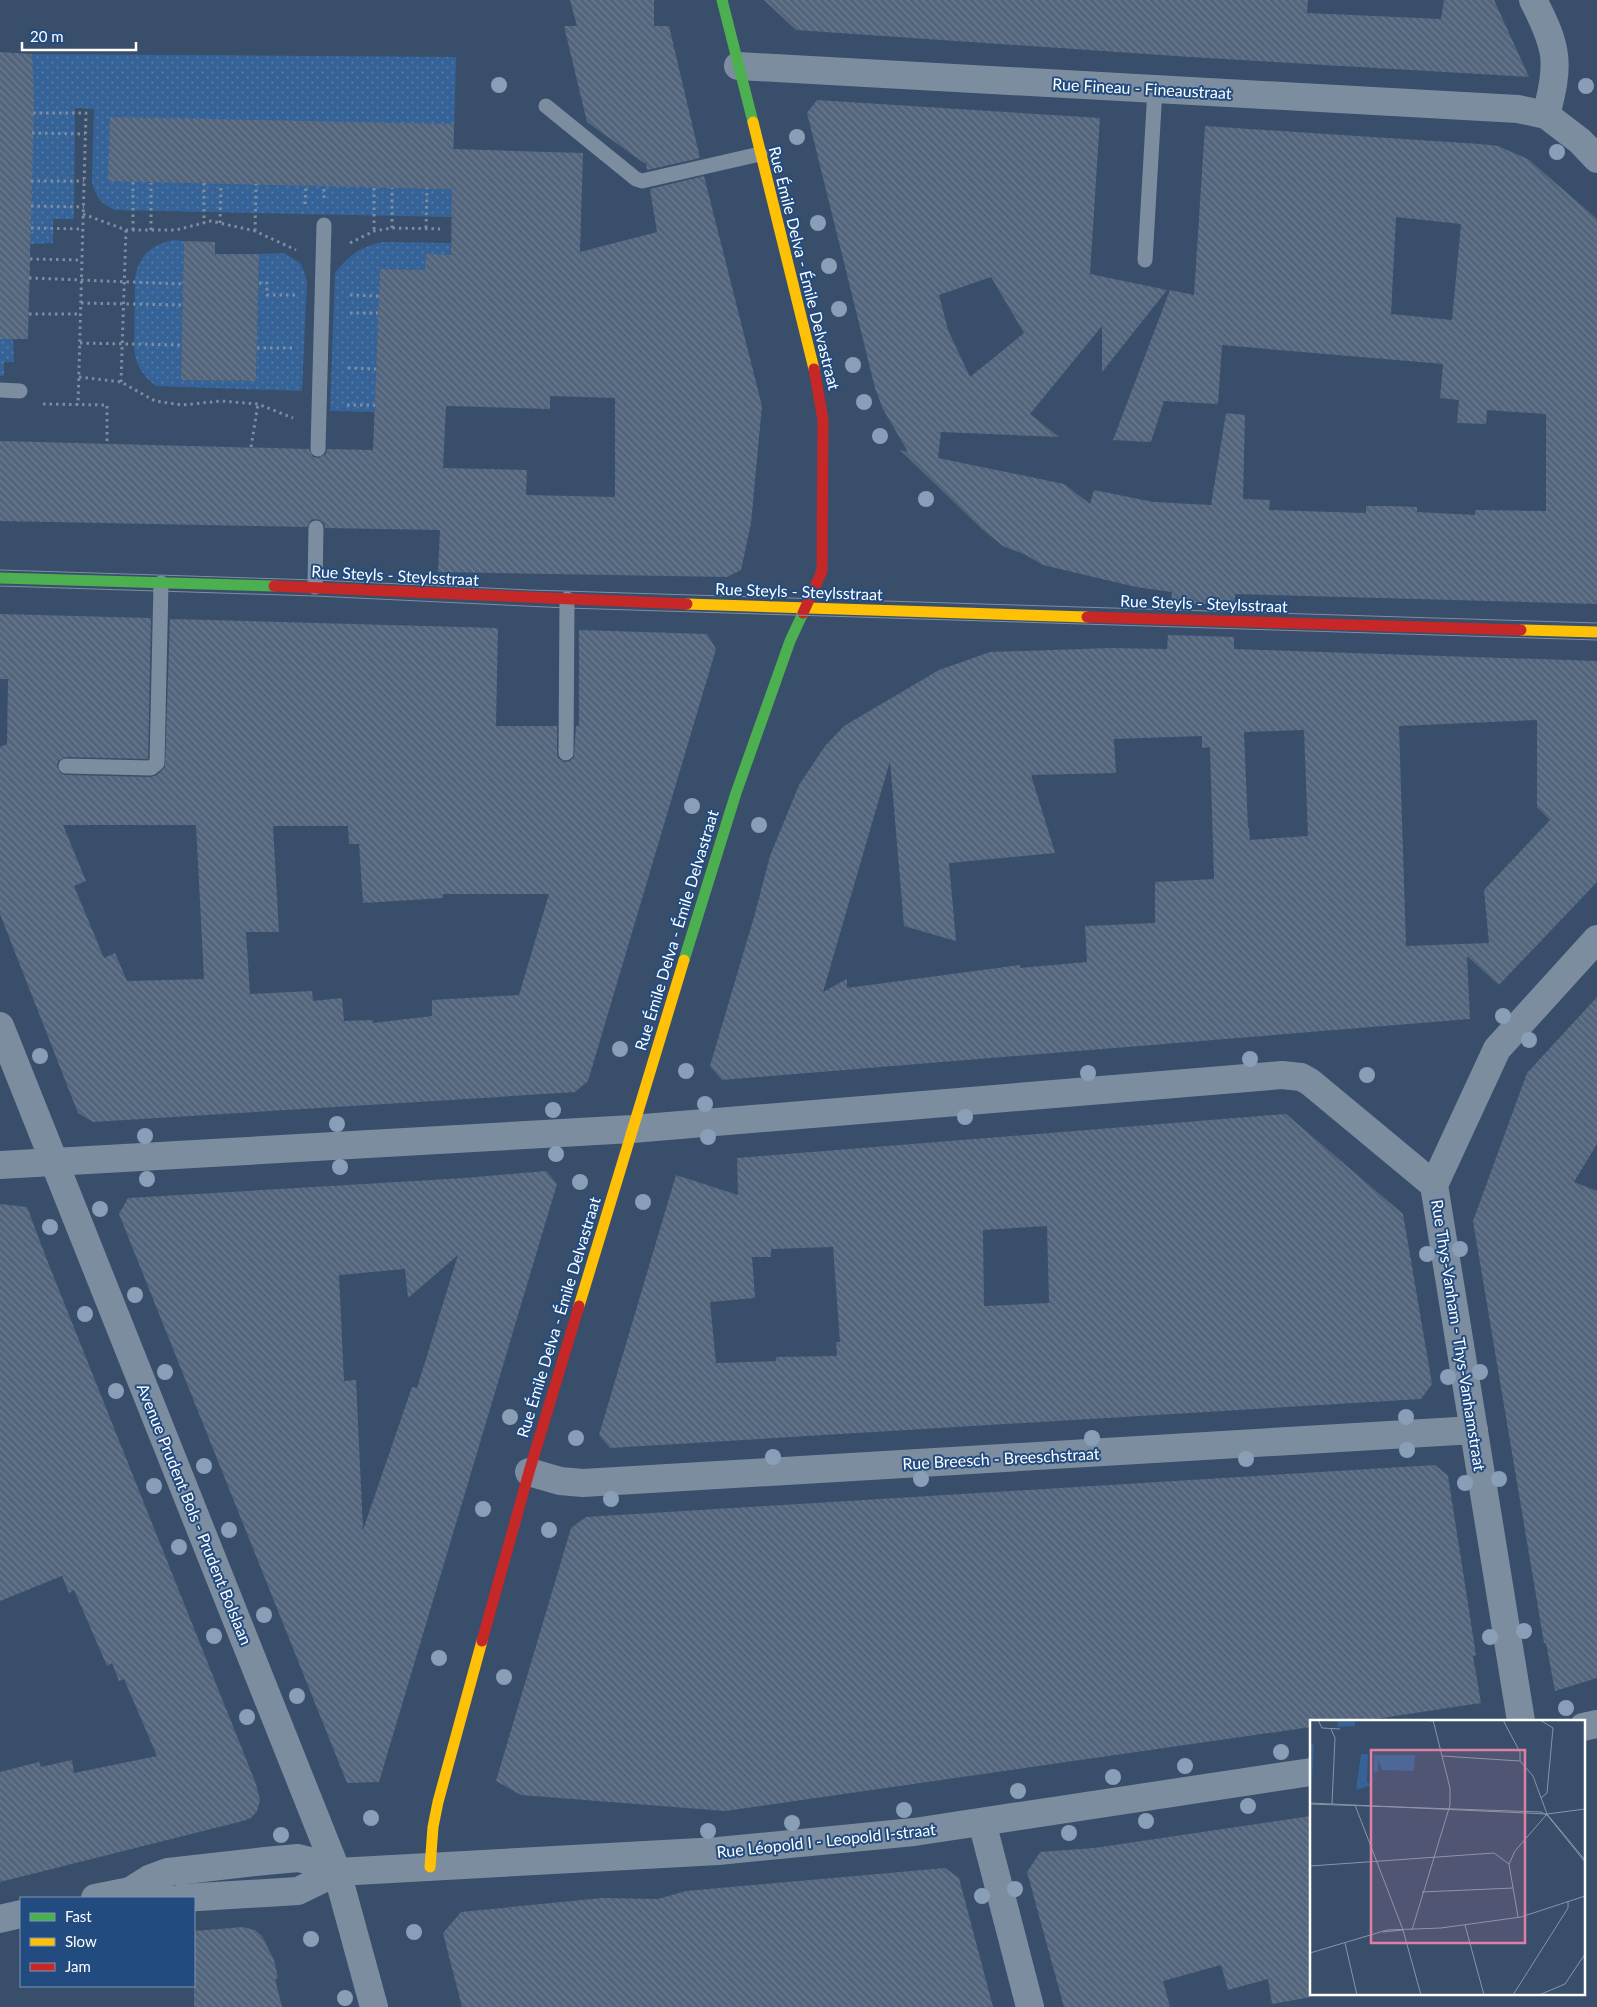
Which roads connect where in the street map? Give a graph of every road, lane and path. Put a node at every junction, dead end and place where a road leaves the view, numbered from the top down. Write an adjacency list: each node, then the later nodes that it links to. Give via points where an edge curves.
1 (722, 0): 3 (street, Rue Émile Delva - Émile Delvastraat)
2 (1533, 0): 7 (street, via 1546,24 1556,64)
3 (738, 66): 4 (street, Rue Fineau - Fineaustraat); 10 (street, Rue Émile Delva - Émile Delvastraat)
4 (1155, 89): 7 (street, Rue Fineau - Fineaustraat, via 1518,109); 41 (lane)
5 (546, 106): 10 (lane, via 642,181)
6 (33, 113): 9 (path, via 86,113)
7 (1546, 115): 11 (street)
8 (32, 133): 9 (path)
9 (85, 134): 13 (path)
10 (760, 154): 71 (street, Rue Émile Delva - Émile Delvastraat, via 809,342 823,420 822,571)
11 (1597, 158)
12 (31, 181): 13 (path)
13 (84, 181): 23 (path)
14 (133, 182): 34 (path)
15 (151, 182): 35 (path)
16 (204, 183): 25 (path)
17 (221, 184): 26 (path)
18 (256, 184): 36 (path)
19 (374, 188): 37 (path)
20 (392, 188): 29 (path)
21 (427, 188): 30 (path)
22 (31, 206): 23 (path)
23 (84, 207): 24 (path)
24 (83, 214): 31 (path); 33 (path)
25 (204, 223): 26 (path); 35 (path, via 176,230)
26 (220, 223): 36 (path)
27 (324, 225): 38 (lane)
28 (31, 228): 31 (path)
29 (392, 228): 30 (path); 37 (path)
30 (426, 228): 32 (path)
31 (83, 229): 40 (path)
32 (440, 229)
33 (126, 230): 34 (path); 44 (path)
34 (132, 230): 35 (path)
35 (151, 230)
36 (255, 231): 38 (path, via 292,248)
37 (374, 231): 38 (path)
38 (323, 257): 55 (lane)
39 (30, 259): 40 (path)
40 (82, 260): 43 (path)
41 (1145, 260)
42 (29, 278): 43 (path)
43 (82, 280): 44 (path); 46 (path)
44 (124, 282): 45 (path); 47 (path)
45 (183, 284)
46 (81, 303): 47 (path); 50 (path)
47 (124, 304): 48 (path); 52 (path)
48 (183, 305)
49 (29, 314): 50 (path)
50 (81, 314): 51 (path)
51 (80, 343): 52 (path); 56 (path)
52 (122, 344): 53 (path); 57 (path)
53 (182, 345)
54 (257, 348): 55 (path)
55 (321, 348): 65 (lane)
56 (79, 377): 57 (path); 62 (path)
57 (121, 382): 61 (path, via 156,401 182,405 221,401)
58 (0, 390): 59 (lane)
59 (20, 391)
60 (39, 404): 62 (path)
61 (258, 404): 64 (path); 65 (path, via 304,422)
62 (78, 405): 63 (path, via 107,405)
63 (107, 443)
64 (251, 447)
65 (318, 449)
66 (316, 528): 69 (lane)
67 (0, 578): 68 (street, Rue Steyls - Steylsstraat)
68 (161, 583): 69 (street, Rue Steyls - Steylsstraat); 74 (lane, via 157,763 151,768)
69 (315, 587): 70 (street, Rue Steyls - Steylsstraat)
70 (567, 599): 71 (street, Rue Steyls - Steylsstraat); 73 (lane)
71 (806, 608): 72 (street, Rue Steyls - Steylsstraat); 77 (street, Rue Émile Delva - Émile Delvastraat, via 790,641 736,793)
72 (1597, 632)
73 (566, 753)
74 (66, 766)
75 (1597, 939): 80 (street, Rue Thys-Vanham - Thys-Vanhamstraat, via 1496,1049)
76 (0, 1026): 78 (street, Avenue Prudent Bols - Prudent Bolslaan)
77 (632, 1129): 78 (street); 80 (street, via 1292,1075 1310,1082); 82 (street, Rue Émile Delva - Émile Delvastraat)
78 (55, 1162): 79 (street); 89 (street, Avenue Prudent Bols - Prudent Bolslaan)
79 (0, 1165)
80 (1434, 1185): 81 (street, Rue Thys-Vanham - Thys-Vanhamstraat)
81 (1474, 1430): 82 (street, Rue Breesch - Breeschstraat, via 583,1483 560,1481); 83 (street, Rue Thys-Vanham - Thys-Vanhamstraat)
82 (529, 1472): 88 (street, Rue Émile Delva - Émile Delvastraat, via 438,1802)
83 (1521, 1720)
84 (1597, 1724): 85 (street)
85 (1584, 1728)
86 (1310, 1772): 87 (street, Rue Léopold I - Leopold I-straat)
87 (982, 1822): 88 (street, Rue Léopold I - Leopold I-straat, via 914,1832 718,1851); 97 (street)
88 (430, 1867): 89 (street, Rue Léopold I - Leopold I-straat)
89 (337, 1872): 90 (street, Rue Léopold I - Leopold I-straat, via 298,1858 281,1859 168,1872); 93 (street, Rue Léopold I - Leopold I-straat, via 298,1890); 96 (street, Avenue Prudent Bols - Prudent Bolslaan)
90 (130, 1890): 91 (street, Rue Léopold I - Leopold I-straat); 92 (street, Rue Léopold I - Leopold I-straat)
91 (99, 1897)
92 (162, 1897)
93 (195, 1897)
94 (20, 1914): 95 (street)
95 (0, 1919)
96 (374, 2007)
97 (1030, 2007)

